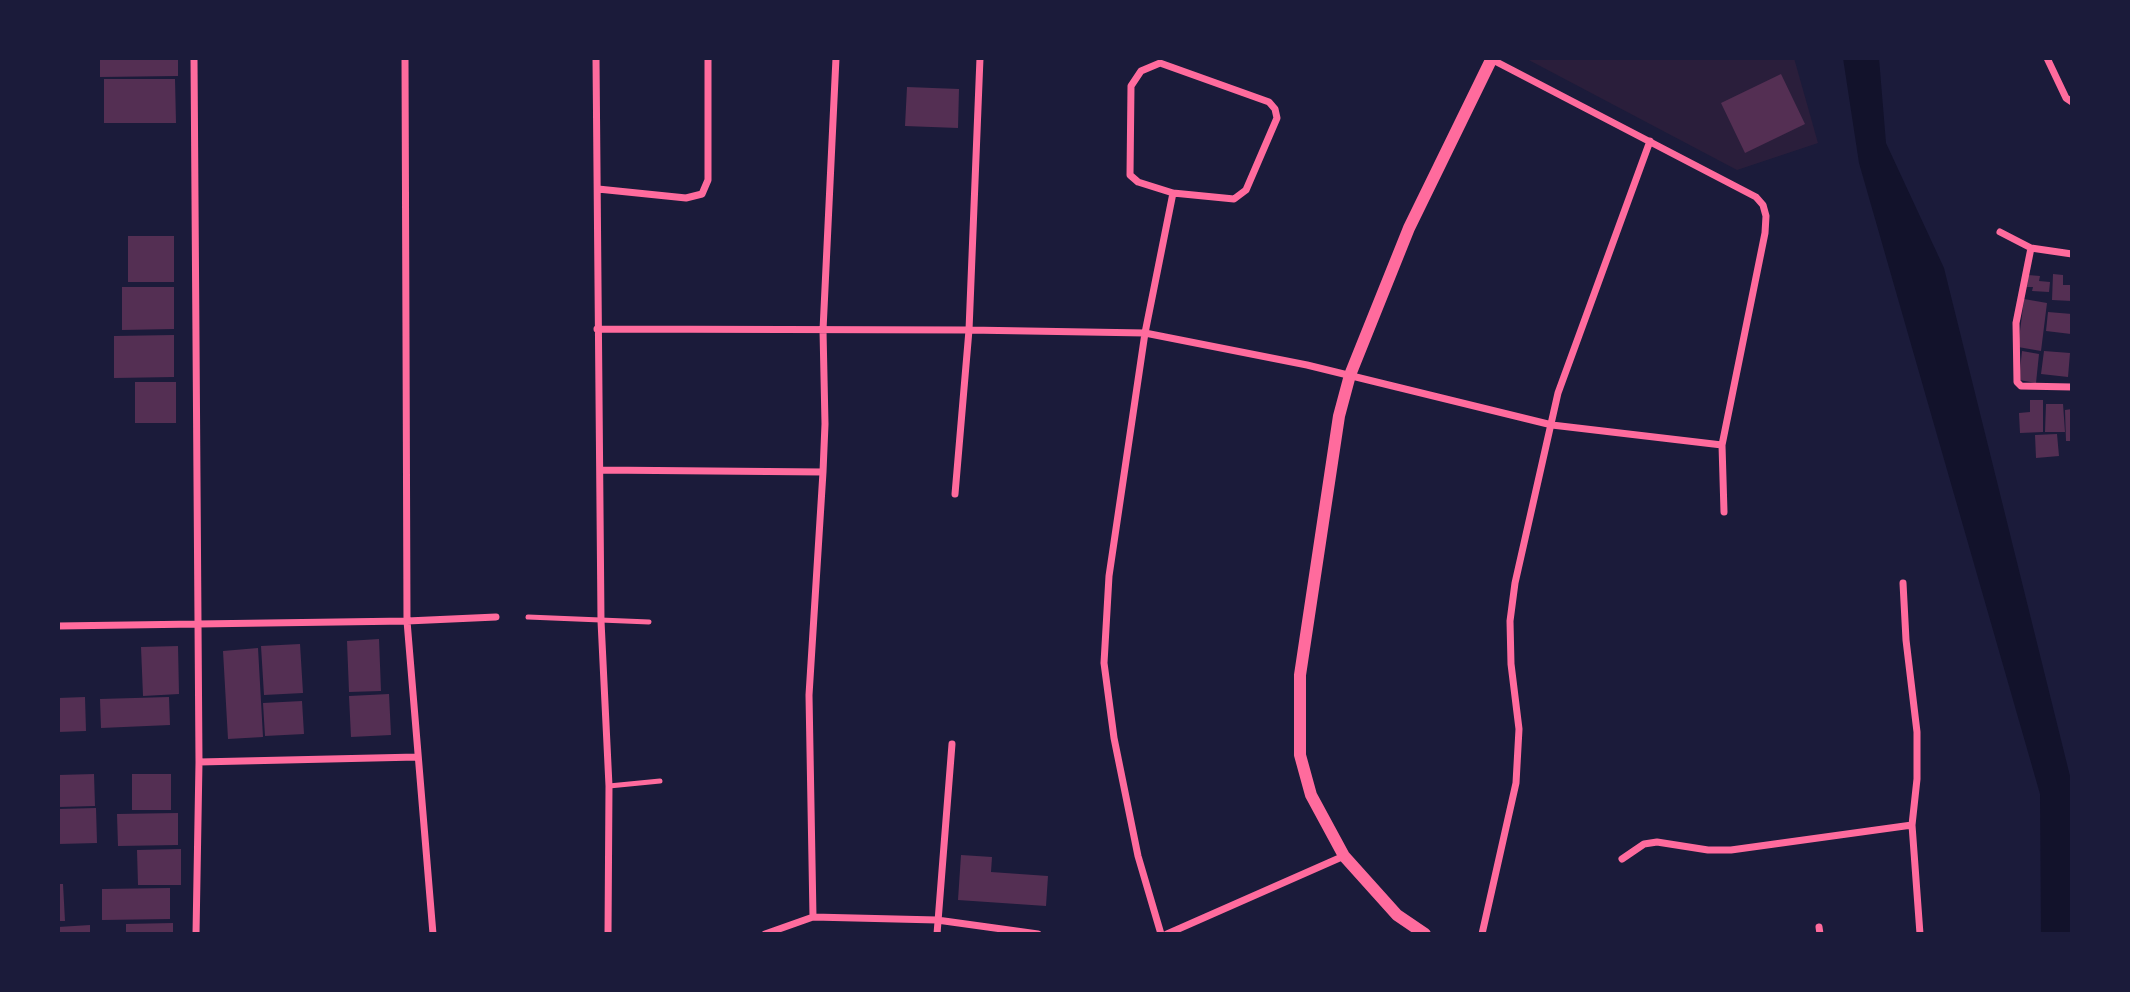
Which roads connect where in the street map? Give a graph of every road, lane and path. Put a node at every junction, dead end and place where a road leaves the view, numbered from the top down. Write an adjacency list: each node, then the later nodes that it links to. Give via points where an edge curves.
1 (194, 58): 34 (street)
2 (405, 58): 31 (street)
3 (596, 58): 11 (street)
4 (708, 58): 11 (street, via 708,180 702,194 686,198)
5 (836, 58): 17 (street)
6 (980, 58): 18 (street)
7 (1490, 58): 10 (street); 20 (street, via 1409,228)
8 (2047, 58): 9 (street)
9 (2072, 102)
10 (1650, 141): 22 (street, via 1558,393); 23 (street, via 1756,197 1766,216)
11 (598, 189): 16 (street)
12 (1173, 193): 12 (street, via 1234,199 1246,190 1277,118 1269,102 1160,63 1141,71 1131,86 1130,175); 19 (street)
13 (2000, 232): 14 (street)
14 (2031, 248): 15 (street); 21 (street, via 2016,323 2017,382 2021,386)
15 (2072, 254)
16 (597, 329): 17 (street); 24 (street)
17 (823, 330): 18 (street); 25 (street)
18 (969, 330): 19 (street); 26 (street)
19 (1145, 333): 20 (street); 52 (street, via 1108,576 1104,663 1138,856)
20 (1350, 375): 22 (street); 42 (street, via 1312,582 1299,721 1300,755 1311,796)
21 (2072, 385)
22 (1552, 425): 23 (street); 55 (street, via 1515,583 1510,621 1519,729 1517,783)
23 (1722, 445): 27 (street)
24 (600, 470): 25 (street); 32 (street)
25 (823, 472): 44 (street, via 809,695)
26 (955, 494)
27 (1724, 512)
28 (1903, 583): 41 (street, via 1917,732)
29 (496, 617): 31 (street)
30 (528, 617): 32 (lane)
31 (407, 621): 34 (street); 37 (street)
32 (601, 621): 33 (lane); 40 (street)
33 (649, 622)
34 (198, 624): 35 (street); 38 (street)
35 (58, 626)
36 (952, 744): 45 (street)
37 (417, 757): 38 (street); 47 (street)
38 (199, 762): 46 (street)
39 (660, 781): 40 (lane)
40 (609, 786): 48 (street)
41 (1912, 825): 43 (street, via 1731,850 1657,842 1644,844); 56 (street)
42 (1344, 856): 53 (street); 54 (street, via 1397,915)
43 (1622, 859)
44 (813, 917): 45 (street); 49 (street)
45 (937, 920): 50 (street); 51 (street)
46 (196, 934)
47 (433, 934)
48 (608, 934)
49 (765, 934)
50 (937, 934)
51 (1038, 934)
52 (1161, 934)
53 (1167, 934)
54 (1425, 934)
55 (1482, 934)
56 (1920, 934)

